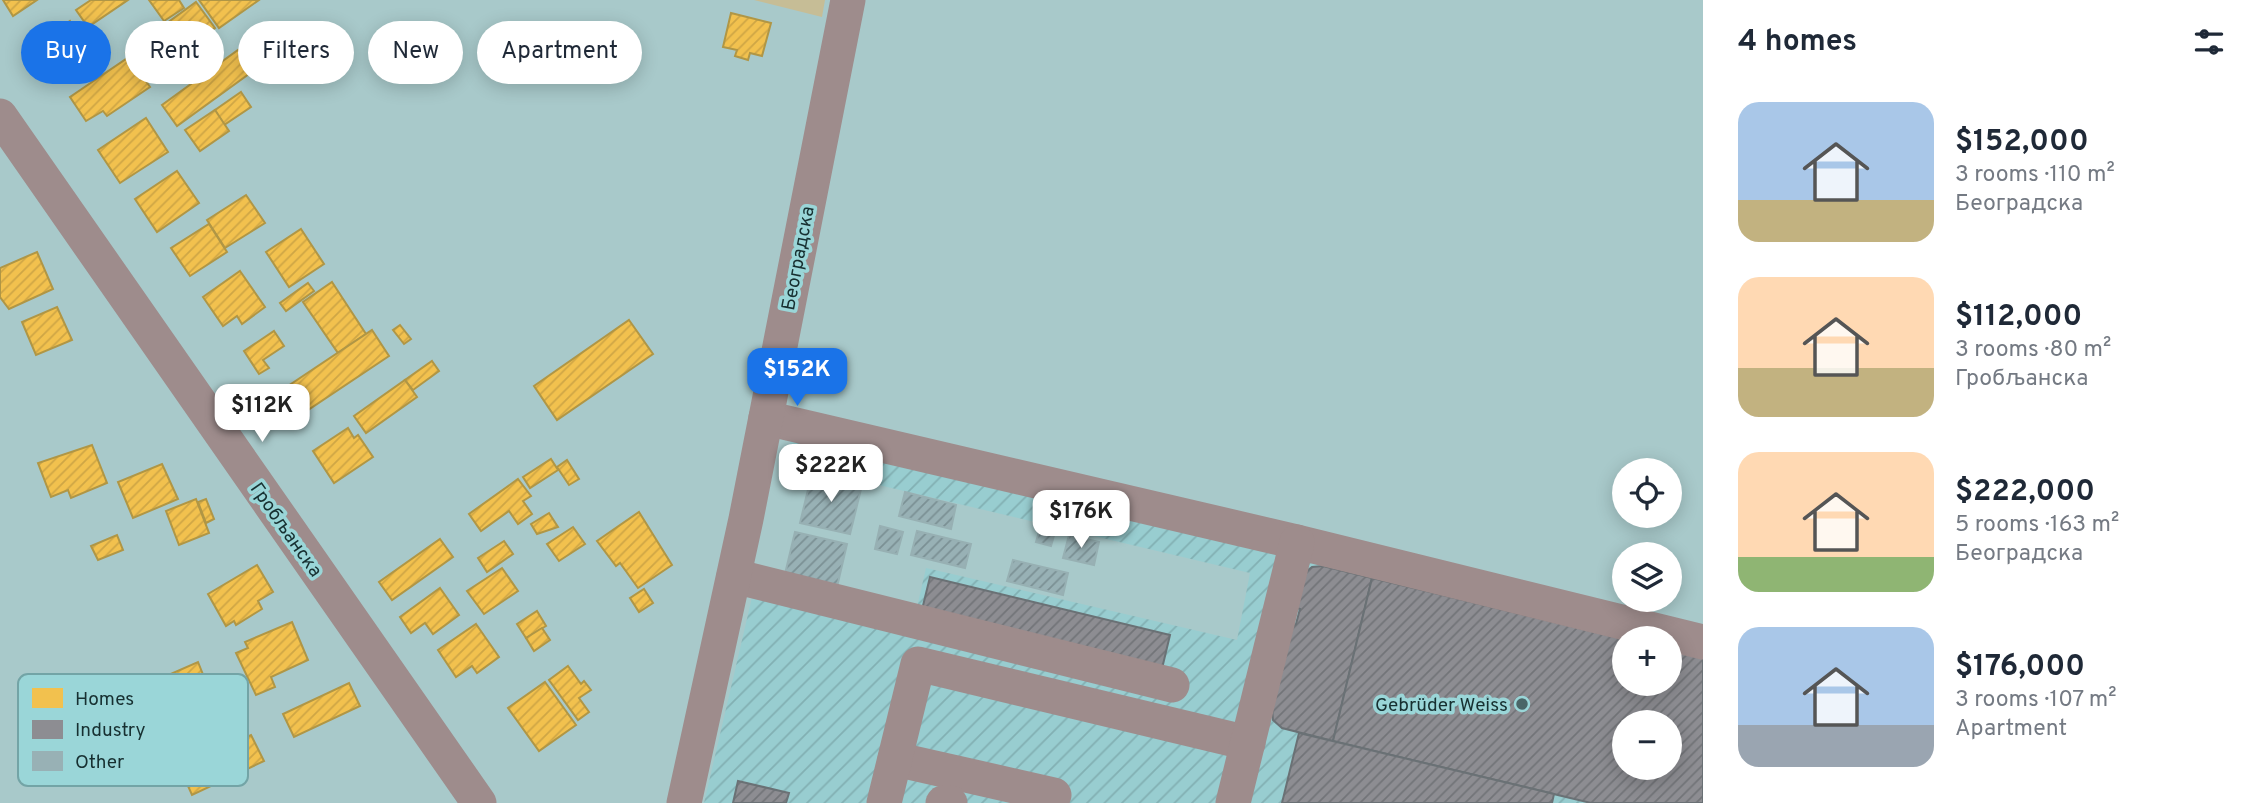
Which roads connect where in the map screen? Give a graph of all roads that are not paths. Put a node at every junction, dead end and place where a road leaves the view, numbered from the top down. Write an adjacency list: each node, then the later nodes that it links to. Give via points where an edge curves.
1 (848, 0): 3 (street, Београдска)
2 (0, 116): 11 (street, Гробљанска)
3 (766, 418): 4 (street); 5 (street, Београдска)
4 (1297, 542): 6 (street); 8 (street)
5 (734, 576): 7 (street); 12 (street, Београдска)
6 (1703, 642)
7 (1172, 685)
8 (1248, 743): 9 (street, via 918,664); 14 (street)
9 (895, 759): 10 (street); 13 (street)
10 (1054, 795)
11 (479, 803)
12 (684, 803)
13 (884, 803)
14 (1233, 803)

